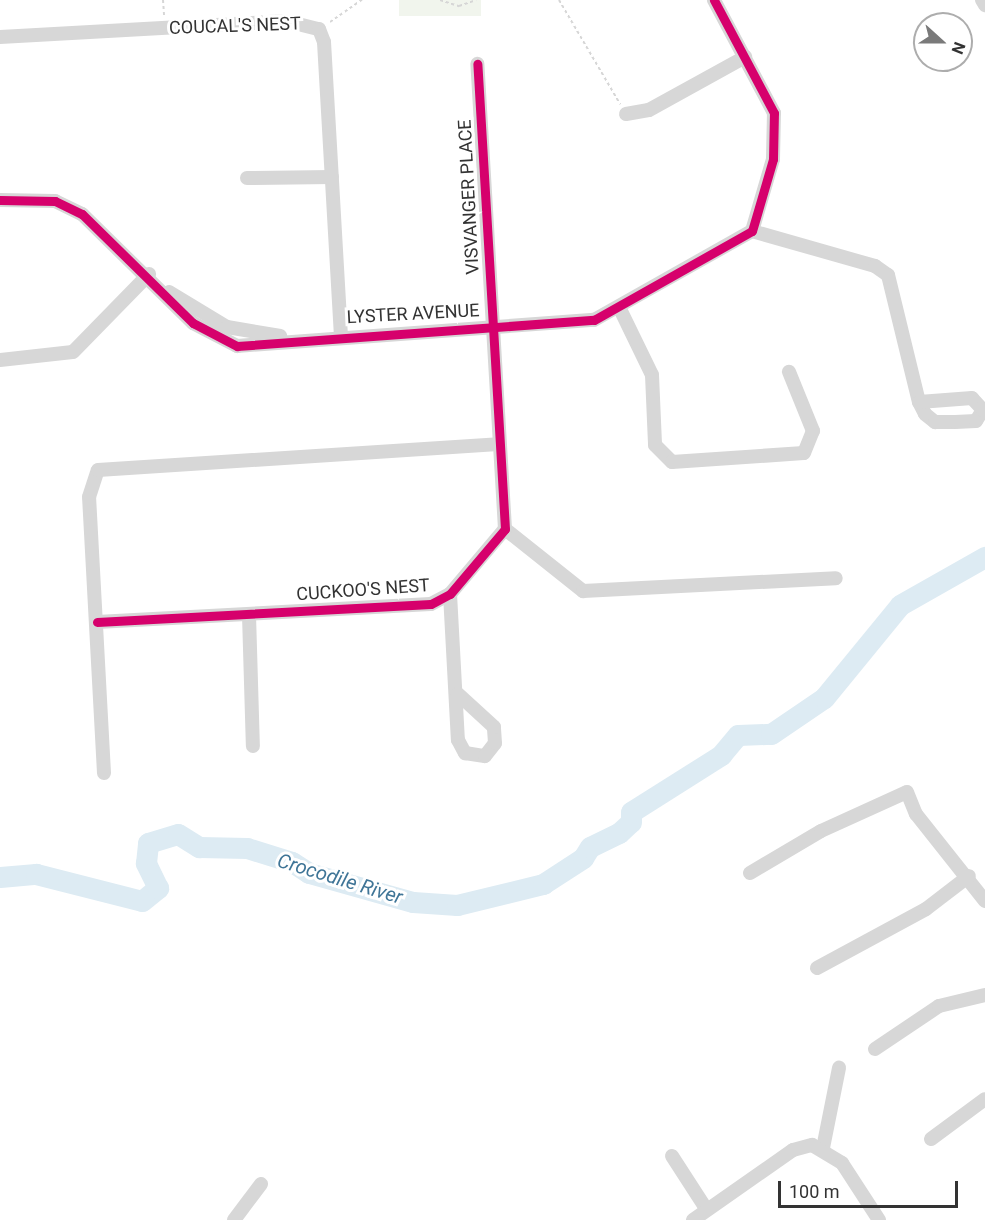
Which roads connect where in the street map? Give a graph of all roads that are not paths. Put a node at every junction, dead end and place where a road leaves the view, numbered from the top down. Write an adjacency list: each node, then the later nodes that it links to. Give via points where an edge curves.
1 (714, 0): 5 (street)
2 (982, 0): 3 (street)
3 (985, 5)
4 (0, 37): 8 (street, COUCAL'S NEST, via 286,21 319,29)
5 (745, 57): 7 (street, via 649,110); 11 (street, via 777,129)
6 (477, 64): 14 (street, VISVANGER PLACE)
7 (626, 114)
8 (332, 177): 9 (street); 15 (street, COUCAL'S NEST)
9 (248, 178)
10 (0, 200): 12 (street, LYSTER AVENUE, via 42,199 68,206)
11 (752, 231): 13 (street, LYSTER AVENUE); 18 (street, via 875,266 888,275)
12 (149, 274): 15 (street, LYSTER AVENUE, via 193,323 225,342 256,345); 16 (street, via 73,352)
13 (620, 309): 14 (street, LYSTER AVENUE, via 587,321); 17 (street, via 652,375 655,445 672,462 804,453 813,431)
14 (493, 327): 15 (street, LYSTER AVENUE); 19 (street)
15 (341, 334)
16 (0, 360)
17 (789, 372)
18 (919, 402)
19 (498, 444): 20 (street); 24 (street, via 98,470 89,497)
20 (505, 529): 21 (street, via 583,591); 22 (street, CUCKOO'S NEST)
21 (836, 578)
22 (450, 594): 23 (street, CUCKOO'S NEST, via 431,604); 25 (street, CUCKOO'S NEST)
23 (249, 615): 24 (street, CUCKOO'S NEST); 26 (street)
24 (97, 622): 27 (street)
25 (458, 694)
26 (253, 746)
27 (104, 773)
28 (750, 873): 29 (street, via 821,831 907,792 916,814)
29 (969, 876): 30 (street); 31 (street, via 926,909 854,943)
30 (985, 901)
31 (817, 968)
32 (985, 994): 33 (street, via 939,1006)
33 (875, 1049)
34 (839, 1068): 37 (street)
35 (985, 1099): 36 (street)
36 (932, 1139)
37 (823, 1148): 40 (street, via 793,1150); 43 (street, via 842,1163)
38 (672, 1156): 40 (street)
39 (261, 1184): 41 (street)
40 (707, 1210): 42 (street)
41 (234, 1220)
42 (693, 1220)
43 (879, 1220)

